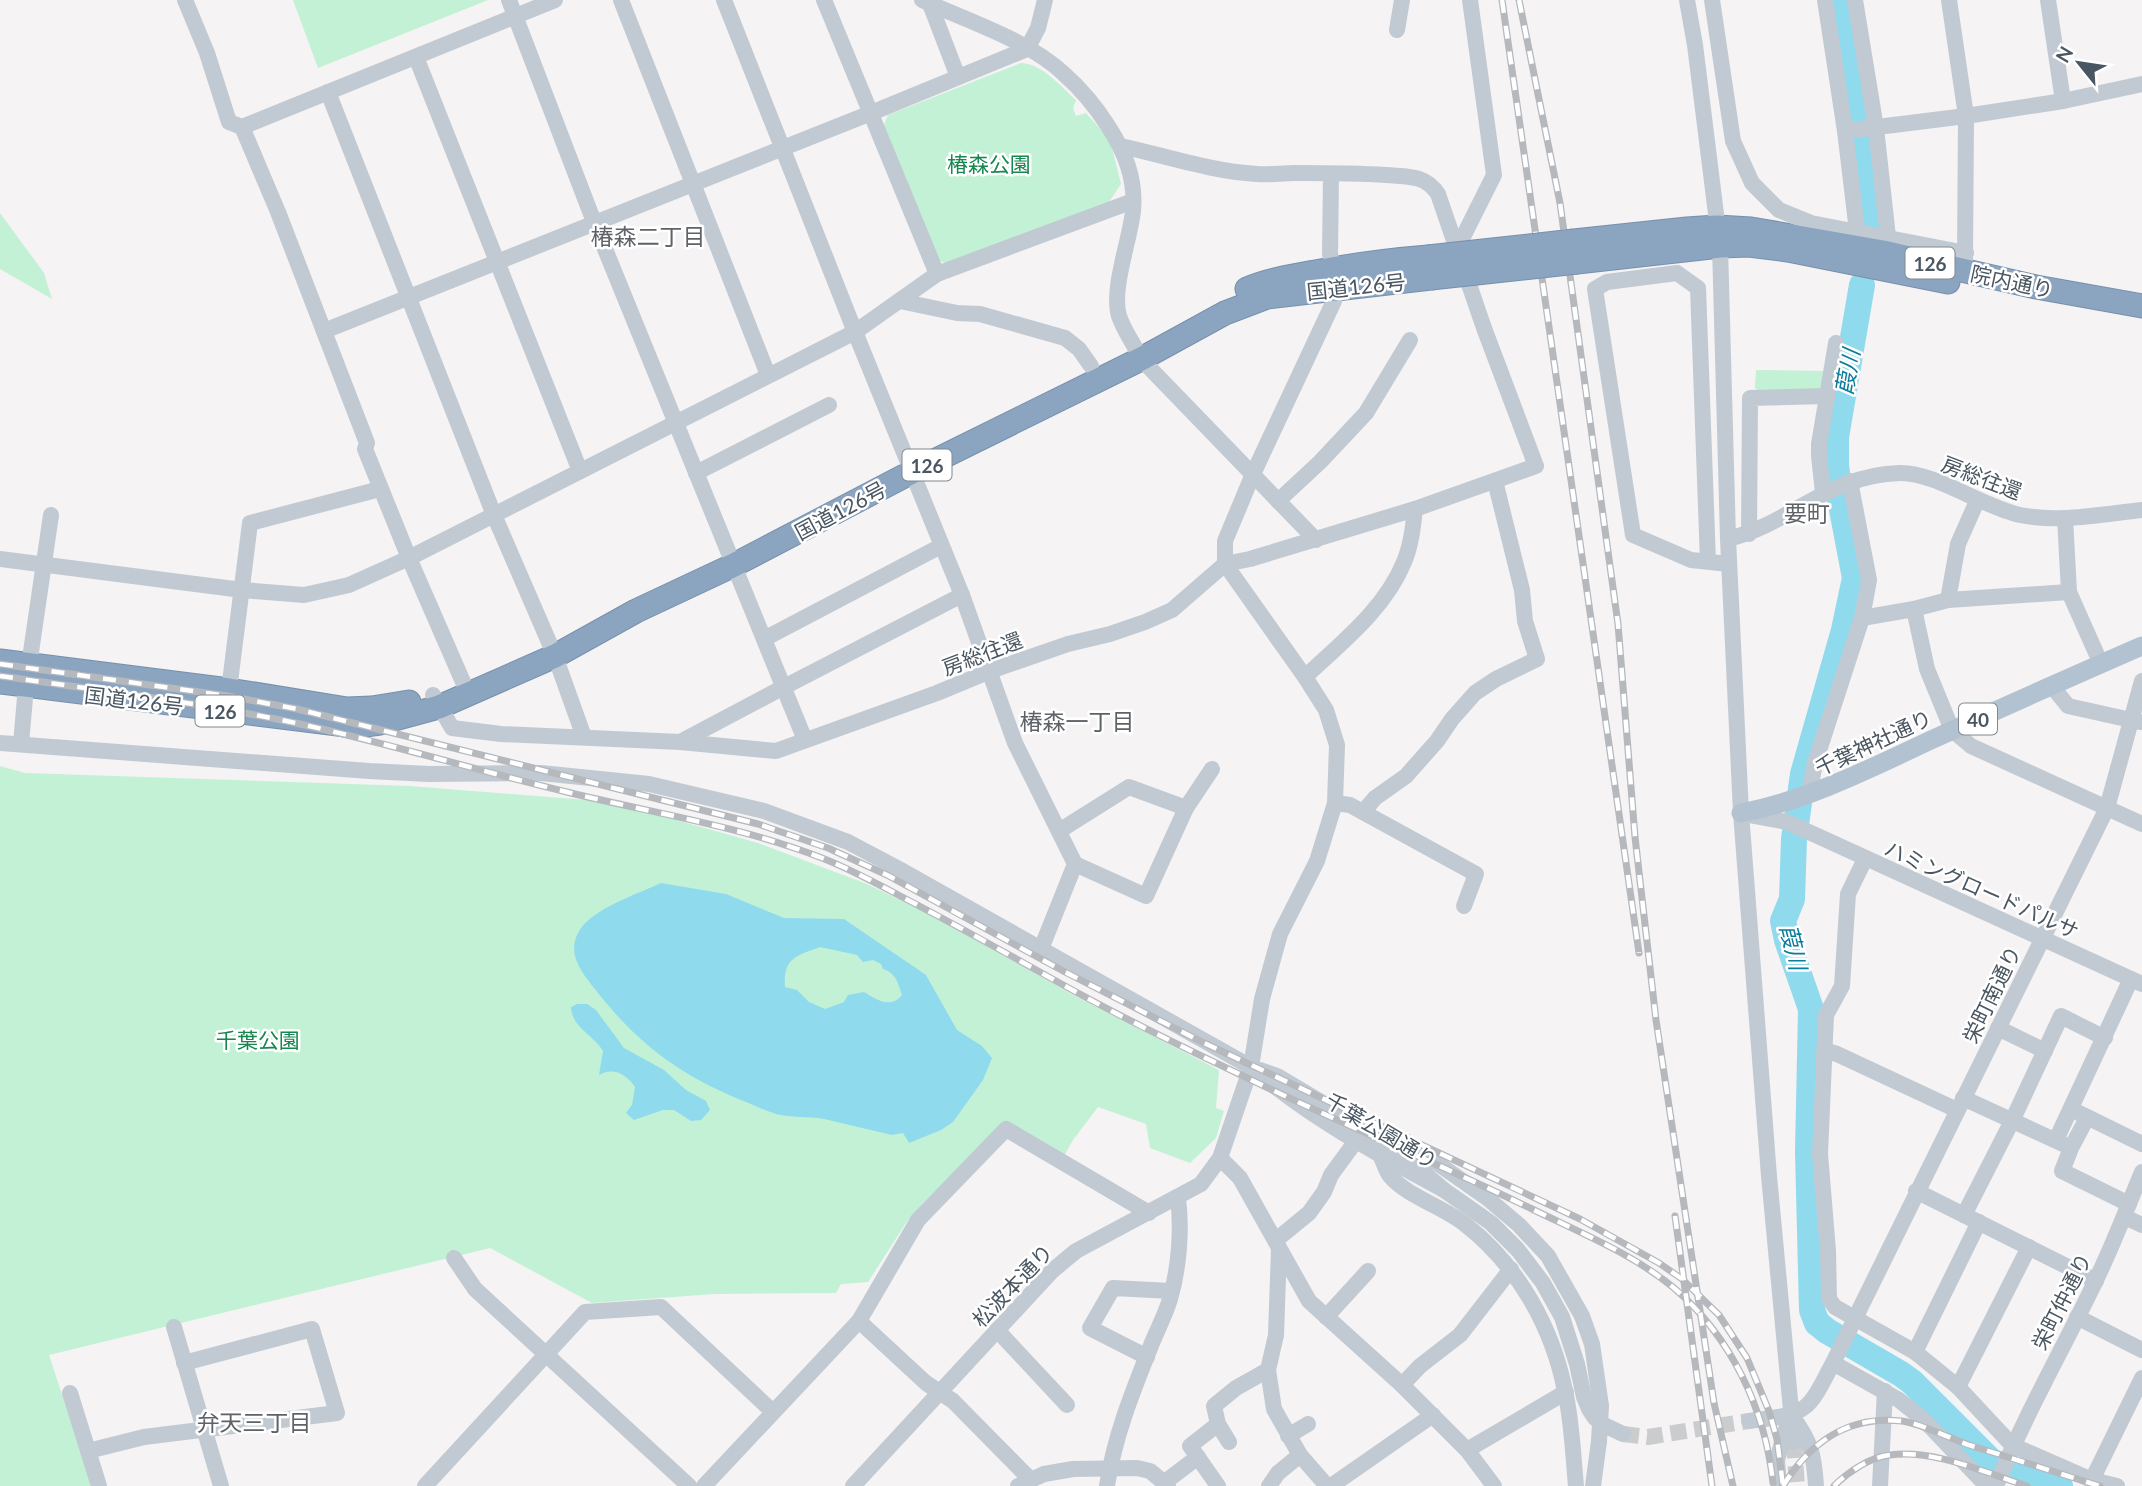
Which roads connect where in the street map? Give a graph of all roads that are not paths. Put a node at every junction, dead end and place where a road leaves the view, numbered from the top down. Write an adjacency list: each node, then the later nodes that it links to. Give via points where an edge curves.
1 (185, 0): 27 (street, via 229,122)
2 (509, 0): 17 (street)
3 (555, 0): 17 (street)
4 (621, 0): 33 (street)
5 (724, 0): 31 (street)
6 (824, 0): 25 (street)
7 (1045, 0): 19 (street)
8 (1402, 0): 18 (street)
9 (1469, 0): 39 (street, via 1494,175)
10 (1687, 0): 37 (street)
11 (1712, 0): 36 (street, via 1733,141 1752,183 1779,210 1811,223)
12 (1825, 0): 29 (street)
13 (1855, 0): 28 (street)
14 (1950, 0): 26 (street)
15 (2048, 0): 24 (street)
16 (926, 2): 19 (street); 21 (street)
17 (516, 16): 20 (street); 35 (street)
18 (1397, 30)
19 (1027, 48): 21 (street); 30 (street, via 1063,72)
20 (415, 57): 23 (street); 40 (street)
21 (958, 77): 25 (street)
22 (2142, 84): 24 (street)
23 (328, 92): 27 (street); 44 (street)
24 (2063, 101): 26 (street)
25 (871, 113): 31 (street); 42 (street)
26 (1966, 116): 28 (street); 41 (street)
27 (243, 127): 48 (street)
28 (1872, 129): 29 (street); 38 (street)
29 (1848, 131): 36 (street)
30 (1121, 146): 32 (street, via 1209,169); 34 (street)
31 (782, 149): 33 (street); 49 (street)
32 (1331, 174): 39 (street, via 1418,178 1432,185); 43 (street, via 1330,254)
33 (692, 183): 35 (street); 54 (street)
34 (1133, 201): 42 (street); 52 (street, via 1117,296 1118,314)
35 (594, 222): 40 (street); 57 (street)
36 (1857, 231): 38 (street)
37 (1719, 237): 41 (highway, 院内通り / 126, via 1751,229); 43 (highway, 国道126号 / 126, bridge); 47 (highway, 院内通り / 126); 75 (street)
38 (1888, 237): 41 (street)
39 (1457, 249): 62 (street, 房総往還, via 1536,466)
40 (496, 262): 44 (street); 59 (street)
41 (1965, 262): 46 (highway, 院内通り / 126, via 2036,287)
42 (937, 274): 45 (street)
43 (1335, 279): 52 (highway, 国道126号 / 126, via 1267,297); 61 (street, via 1334,301)
44 (408, 298): 48 (street); 71 (street)
45 (900, 301): 49 (street); 53 (street, via 980,314 1065,338)
46 (2142, 306)
47 (2142, 320)
48 (324, 331): 64 (street)
49 (855, 332): 54 (street); 58 (street)
50 (1410, 341): 66 (street, via 1366,413)
51 (1836, 343): 55 (street)
52 (1137, 352): 53 (highway, 国道126号 / 126); 58 (highway, 国道126号 / 126); 61 (street)
53 (1091, 366): 58 (highway, 国道126号 / 126)
54 (768, 375): 57 (street)
55 (1827, 396): 65 (street, via 1819,456); 73 (street, via 1750,398)
56 (830, 405): 60 (street)
57 (675, 424): 59 (street); 60 (street)
58 (909, 466): 76 (street); 78 (highway, 国道126号 / 126)
59 (580, 471): 71 (street)
60 (696, 472): 78 (street)
61 (1253, 474): 66 (street); 81 (street, via 1225,541)
62 (1495, 481): 68 (street, 房総往還); 117 (street, via 1537,659 1475,693 1406,776)
63 (1849, 481): 65 (street, 房総往還); 67 (street, 房総往還, via 1904,473); 89 (street, via 1868,580)
64 (380, 489): 77 (street); 84 (street, via 250,523)
65 (1827, 491): 73 (street)
66 (1278, 501): 74 (street)
67 (1977, 501): 72 (street, 房総往還, via 2021,515); 87 (street, via 1958,544)
68 (1415, 509): 74 (street, 房総往還); 97 (street, via 1405,560 1393,585 1377,608)
69 (2142, 510): 72 (street, 房総往還)
70 (51, 515): 83 (street)
71 (494, 515): 77 (street); 92 (street)
72 (2065, 518): 85 (street)
73 (1749, 534): 75 (street)
74 (1315, 540): 81 (street, 房総往還)
75 (1728, 540): 82 (street)
76 (941, 546): 86 (street); 90 (street)
77 (409, 558): 84 (street, via 349,584 304,595); 100 (street)
78 (732, 558): 90 (street); 92 (highway, 国道126号 / 126, via 636,611)
79 (0, 559): 83 (street)
80 (1709, 562): 80 (street, via 1698,288 1677,273 1607,282 1595,289 1633,535 1691,560); 82 (street)
81 (1225, 564): 95 (street, 房総往還, via 1172,610); 97 (street, 松波本通り)
82 (1729, 564): 118 (street)
83 (44, 565): 84 (street); 96 (street)
84 (242, 590): 103 (street)
85 (2069, 592): 87 (street); 94 (street)
86 (962, 596): 95 (street); 102 (street)
87 (1948, 600): 88 (street)
88 (1914, 609): 89 (street); 106 (street, via 1927,669)
89 (1861, 618): 113 (street)
90 (764, 639): 102 (street)
91 (2142, 646): 94 (main road, 千葉神社通り / 40)
92 (552, 649): 100 (highway, 国道126号 / 126); 104 (highway, 国道126号 / 126); 107 (street)
93 (0, 661): 96 (highway, 国道126号 / 126)
94 (2101, 664): 101 (main road, 千葉神社通り / 40)
95 (990, 671): 108 (street, 房総往還); 120 (street, via 1015,743)
96 (28, 676): 99 (highway, 国道126号 / 126); 103 (highway, 国道126号 / 126); 104 (highway, 国道126号 / 126, via 346,725 380,723); 111 (street)
97 (1306, 677): 114 (street, 松波本通り, via 1326,710 1337,745)
98 (2142, 681): 105 (street, 栄町南通り)
99 (0, 682)
100 (463, 682): 104 (highway, 国道126号 / 126)
101 (2051, 685): 105 (street, via 2068,706); 106 (main road, 千葉神社通り / 40)
102 (782, 688): 108 (street); 109 (street)
103 (229, 690): 104 (highway, 国道126号 / 126, via 347,709)
104 (436, 701): 107 (street, 房総往還, via 453,728)
105 (2137, 721): 116 (street, 栄町南通り)
106 (1952, 730): 113 (main road, 千葉神社通り / 40); 116 (street, via 1971,746)
107 (584, 737): 109 (street, 房総往還)
108 (804, 740): 109 (street, 房総往還, via 776,751)
109 (680, 742)
110 (0, 743): 111 (street, 千葉公園通り)
111 (21, 744): 125 (street, 千葉公園通り, via 369,771 541,774 649,784 764,811 848,842)
112 (1212, 769): 115 (street)
113 (1805, 796): 118 (main road, 40)
114 (1335, 803): 117 (street); 131 (street, 松波本通り, via 1317,861 1280,934 1262,999)
115 (1186, 808): 120 (street, via 1129,787); 122 (street, via 1146,896)
116 (2107, 808): 119 (street); 124 (street, 栄町南通り)
117 (1363, 812): 123 (street, via 1476,874)
118 (1741, 813): 121 (street, ハミングロードパルサ, via 1787,822); 178 (street)
119 (2142, 824)
120 (1059, 831): 122 (street)
121 (1865, 859): 124 (street, ハミングロードパルサ); 129 (street, via 1848,894 1842,986 1826,1015)
122 (1075, 864): 125 (street)
123 (1464, 906)
124 (2043, 939): 126 (street, ハミングロードパルサ); 127 (street, 栄町南通り)
125 (1041, 949): 131 (street, 千葉公園通り)
126 (2136, 981): 128 (street)
127 (1998, 1028): 130 (street); 132 (street, 栄町南通り)
128 (2105, 1038): 130 (street, via 2061,1016); 133 (street)
129 (1824, 1050): 132 (street); 159 (street, via 1820,1154 1829,1299)
130 (2045, 1051): 135 (street)
131 (1251, 1068): 136 (street, 千葉公園通り, via 1278,1091); 141 (street, 松波本通り)
132 (1960, 1104): 135 (street); 143 (street, 栄町南通り)
133 (2070, 1109): 134 (street); 137 (street)
134 (2087, 1118): 138 (street); 139 (street)
135 (2013, 1119): 137 (street); 147 (street)
136 (1360, 1135): 140 (street, 千葉公園通り); 149 (street, via 1309,1213)
137 (2056, 1140): 139 (street)
138 (2142, 1144)
139 (2071, 1148): 145 (street, via 2062,1171)
140 (1385, 1150): 152 (street, via 1389,1175 1465,1224); 184 (street, 千葉公園通り, via 1491,1223 1518,1250 1544,1283 1562,1317 1589,1409 1604,1425); 210 (street, bridge, via 1407,1142 1487,1199 1548,1256 1582,1316 1592,1344 1601,1406)
141 (1220, 1158): 144 (street, 松波本通り, via 1202,1184); 149 (street, via 1240,1178)
142 (2142, 1172): 145 (street, 栄町仲通り)
143 (1916, 1191): 147 (street); 159 (street, 栄町南通り)
144 (1178, 1198): 146 (street, 松波本通り); 155 (street, via 1181,1218)
145 (2127, 1210): 148 (street); 154 (street, 栄町仲通り)
146 (1149, 1213): 158 (street, via 1006,1129 918,1220); 161 (street, 松波本通り, via 1076,1251)
147 (1972, 1219): 150 (street); 163 (street)
148 (2142, 1225)
149 (1278, 1243): 156 (street, via 1309,1301); 168 (street, via 1276,1335)
150 (2029, 1247): 154 (street); 171 (street)
151 (454, 1258): 164 (street, via 475,1289)
152 (1511, 1269): 170 (street, via 1460,1335); 174 (street, via 1535,1305)
153 (1368, 1271): 156 (street)
154 (2096, 1281): 157 (street, 栄町仲通り)
155 (1171, 1291): 166 (street); 166 (street, via 1113,1288 1090,1328)
156 (1326, 1317): 170 (street)
157 (2077, 1317): 162 (street); 190 (street, 栄町仲通り)
158 (859, 1321): 172 (street); 177 (street)
159 (1851, 1324): 163 (street); 165 (street, 栄町南通り)
160 (174, 1327): 167 (street)
161 (997, 1330): 172 (street, 松波本通り); 176 (street)
162 (2142, 1350)
163 (1915, 1352): 171 (street)
164 (546, 1354): 177 (street, via 585,1312 661,1307); 200 (street); 201 (street)
165 (1836, 1355): 173 (street); 178 (street, via 1809,1404)
166 (1147, 1357): 193 (street)
167 (184, 1363): 183 (street); 183 (street, via 312,1329 337,1413)
168 (1268, 1370): 182 (street, via 1214,1406); 185 (street, via 1274,1409)
169 (2142, 1378): 194 (street)
170 (1402, 1385): 179 (street)
171 (1958, 1387): 190 (street)
172 (939, 1391): 195 (street); 203 (street, 松波本通り)
173 (1885, 1391): 196 (street, via 1924,1420 1983,1482); 213 (street)
174 (1566, 1392): 188 (street); 209 (street)
175 (71, 1393): 189 (street)
176 (1066, 1405)
177 (773, 1412): 202 (street)
178 (1791, 1414): 180 (street); 187 (street); 211 (street, via 1777,1460); 212 (street, via 1814,1455)
179 (1433, 1415): 188 (street); 207 (street)
180 (1749, 1421)
181 (1308, 1423): 185 (street)
182 (1219, 1424): 186 (street); 192 (street, via 1190,1446)
183 (204, 1431): 189 (street, via 144,1437); 199 (street)
184 (1623, 1434)
185 (1288, 1436): 191 (street)
186 (1228, 1442)
187 (1794, 1442)
188 (1468, 1450): 208 (street)
189 (88, 1451): 198 (street)
190 (2010, 1451): 194 (street); 196 (street, 栄町仲通り)
191 (1300, 1455): 206 (street); 207 (street)
192 (1198, 1457): 197 (street); 205 (street)
193 (1110, 1468): 195 (street, via 1044,1474); 197 (street, via 1150,1471); 204 (street)
194 (2092, 1480): 214 (street)
195 (1025, 1483)
196 (1995, 1483)
197 (1167, 1484)
198 (99, 1486)
199 (221, 1486)
200 (425, 1486)
201 (689, 1486)
202 (704, 1486)
203 (853, 1486)
204 (1107, 1486)
205 (1218, 1486)
206 (1269, 1486)
207 (1329, 1486)
208 (1494, 1486)
209 (1576, 1486)
210 (1593, 1486)
211 (1779, 1486)
212 (1816, 1486)
213 (1880, 1486)
214 (2117, 1486)

